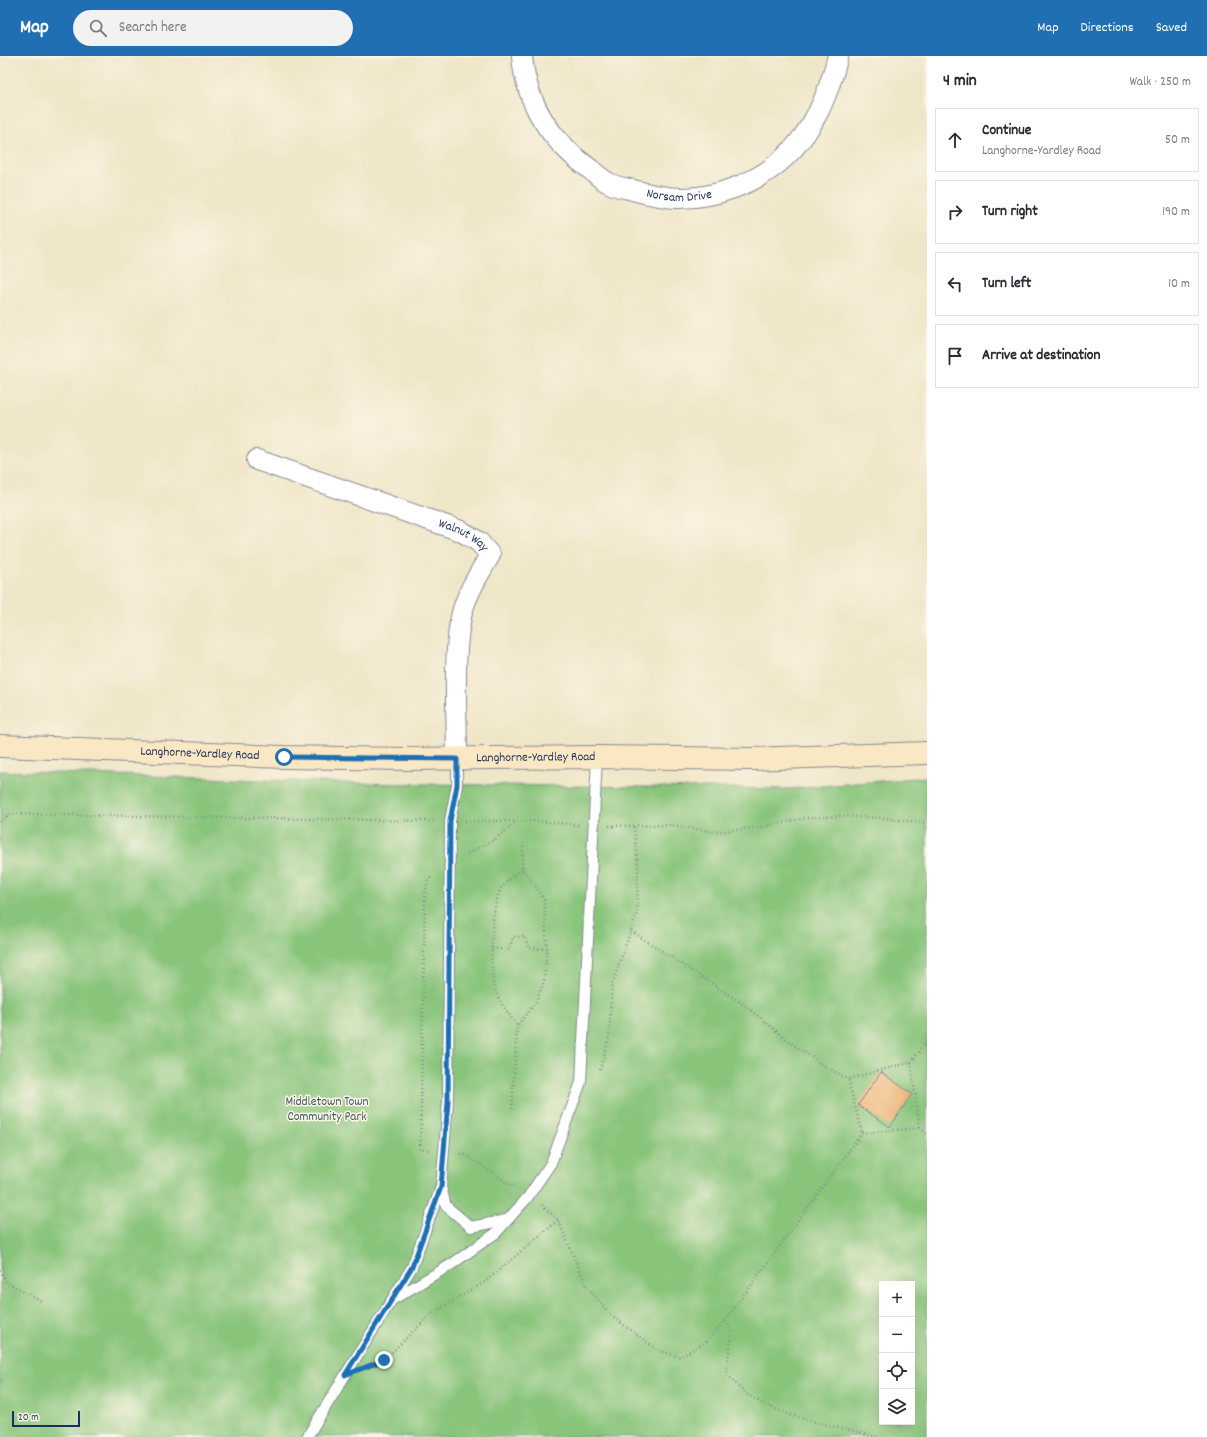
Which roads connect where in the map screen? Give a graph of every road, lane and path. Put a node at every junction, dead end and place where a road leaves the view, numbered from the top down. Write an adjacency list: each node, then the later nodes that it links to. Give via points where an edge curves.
1 (522, 56): 2 (street, Norsam Drive, via 527,85 539,115 558,143 574,158 609,183 648,194 680,198 708,196 733,188 764,174 783,159 807,133 819,113)
2 (838, 56)
3 (257, 460): 7 (street, Walnut Way, via 461,531 479,542 490,555 470,590 460,621)
4 (0, 746): 7 (main road, Langhorne-Yardley Road, via 284,757)
5 (927, 753): 6 (main road, Langhorne-Yardley Road, via 752,758)
6 (597, 758): 7 (main road, Langhorne-Yardley Road); 12 (lane)
7 (457, 759): 8 (lane, via 457,785)
8 (450, 821): 9 (path, via 10,814); 12 (path, via 537,822); 27 (lane, via 448,1102)
9 (0, 822)
10 (927, 823): 11 (path, via 842,816 806,818 761,827 715,832 671,825)
11 (634, 825): 12 (path); 15 (path, via 638,866 637,913)
12 (593, 827): 28 (lane, via 581,1082 551,1163)
13 (523, 843): 14 (path)
14 (522, 868): 16 (path, via 501,887 494,910); 17 (path, via 544,900)
15 (631, 931): 21 (path, via 612,984 609,1037); 22 (path, via 743,1004 795,1046)
16 (492, 948): 17 (path, via 509,950 513,937 524,936 529,948); 18 (path, via 494,986 503,1007)
17 (547, 949): 18 (path, via 544,980 536,1002)
18 (517, 1026): 23 (path)
19 (927, 1041): 20 (path)
20 (911, 1062): 22 (path); 24 (path)
21 (598, 1075)
22 (848, 1079): 25 (path)
23 (512, 1108)
24 (920, 1128): 25 (path); 26 (path)
25 (862, 1133): 34 (path)
26 (927, 1134)
27 (441, 1187): 29 (lane, via 446,1206 471,1227); 33 (lane, via 412,1267)
28 (528, 1197): 29 (lane); 30 (path, via 547,1208)
29 (506, 1220): 33 (lane, via 496,1233 452,1264)
30 (558, 1220): 34 (path, via 586,1285 610,1315 658,1350 680,1357 706,1342); 35 (path, via 485,1282 431,1314 384,1360)
31 (0, 1270): 32 (path, via 6,1282)
32 (41, 1301)
33 (389, 1302): 35 (lane)
34 (725, 1321): 37 (path, via 732,1334 726,1365 727,1374 745,1392 778,1410 811,1421)
35 (345, 1375): 36 (lane)
36 (306, 1437)
37 (878, 1437)

